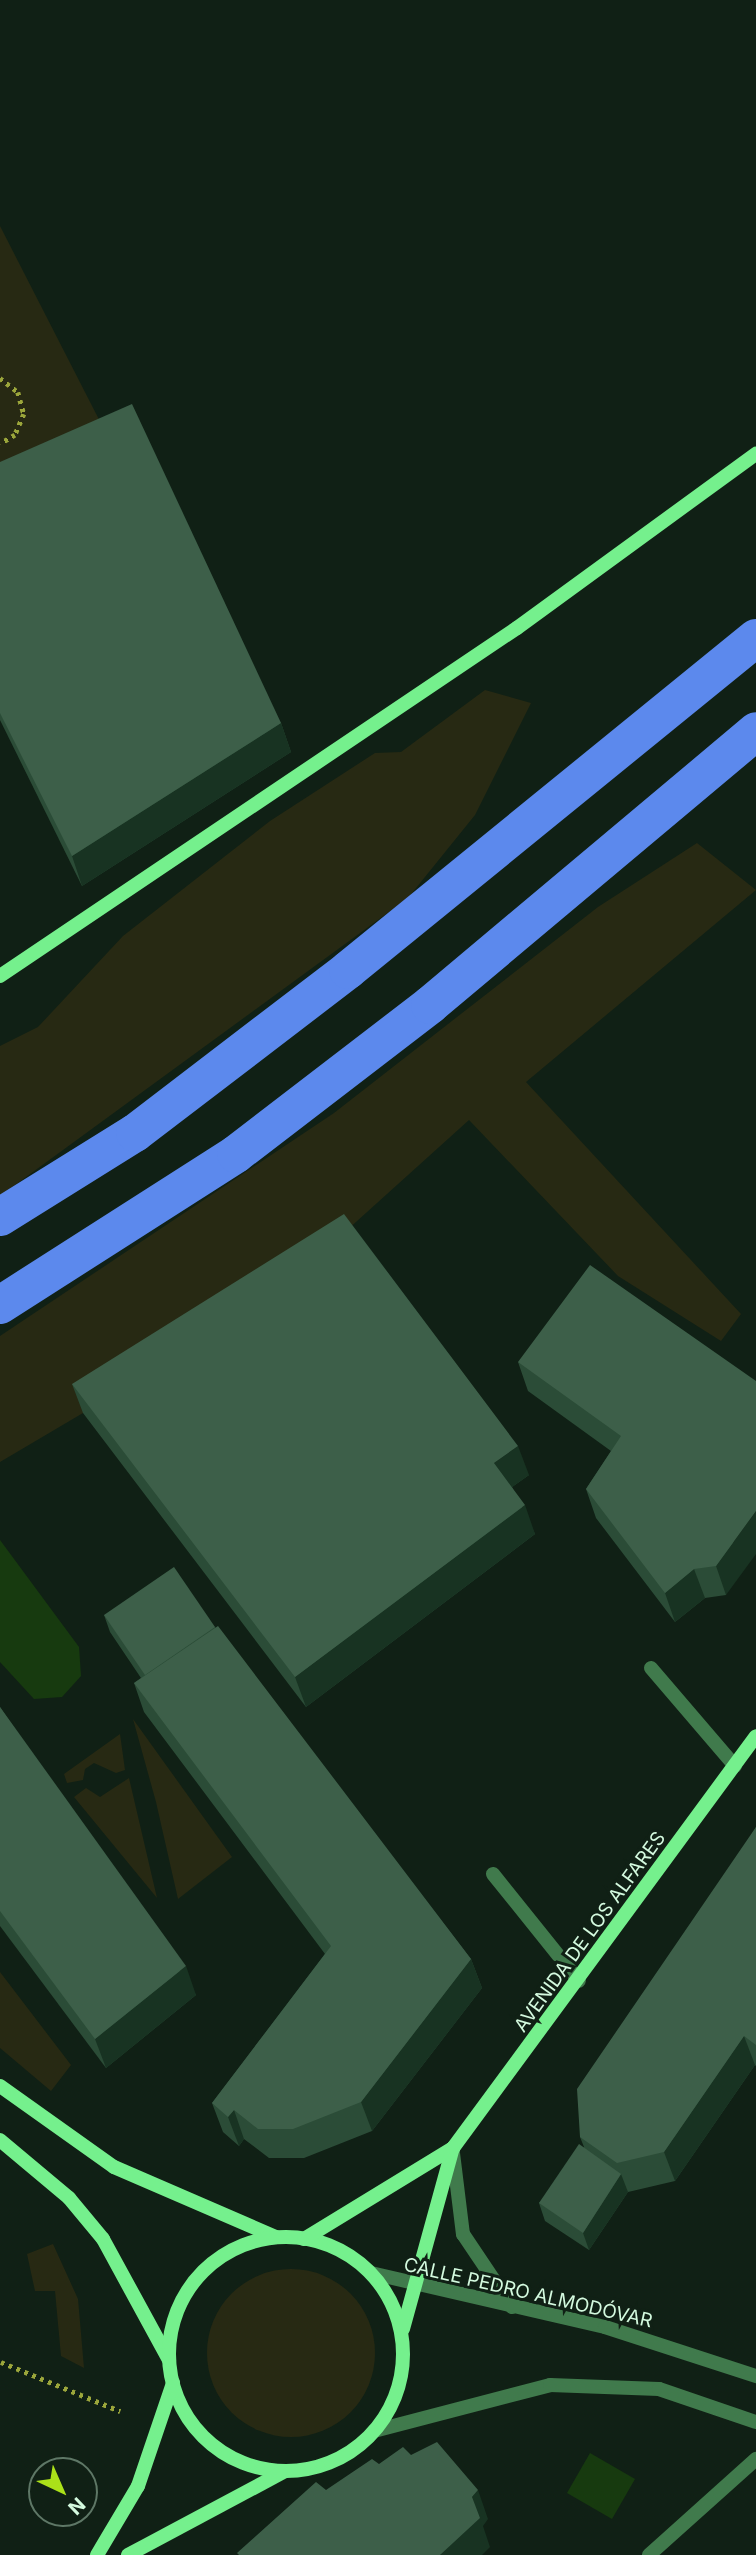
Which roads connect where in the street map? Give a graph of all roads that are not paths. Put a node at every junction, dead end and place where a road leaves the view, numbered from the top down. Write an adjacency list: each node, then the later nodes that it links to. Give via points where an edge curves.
1 (756, 454): 6 (street, via 517,628)
2 (756, 617): 5 (highway)
3 (756, 638): 5 (highway)
4 (756, 731): 8 (highway, via 430,1005 236,1154)
5 (629, 741): 7 (highway, via 348,970 135,1133)
6 (0, 976)
7 (0, 1217)
8 (0, 1305)
9 (651, 1668): 11 (street)
10 (756, 1736): 11 (street, AVENIDA DE LOS ALFARES)
11 (735, 1766): 13 (street, AVENIDA DE LOS ALFARES)
12 (494, 1874): 13 (street)
13 (579, 1981): 16 (street, AVENIDA DE LOS ALFARES)
14 (0, 2086): 17 (street, via 114,2167)
15 (0, 2140): 23 (street, via 69,2198 103,2239)
16 (453, 2148): 18 (street); 20 (street); 21 (street, via 463,2234)
17 (278, 2237): 18 (street); 23 (street, via 234,2250 199,2277 176,2316)
18 (304, 2239): 19 (street, via 329,2245)
19 (371, 2273): 20 (street, CALLE PEDRO ALMODÓVAR); 22 (street, via 397,2315)
20 (411, 2285): 21 (street, CALLE PEDRO ALMODÓVAR); 22 (street)
21 (512, 2307): 24 (street, CALLE PEDRO ALMODÓVAR, via 605,2327)
22 (402, 2339): 27 (street, via 398,2388)
23 (169, 2360): 25 (street)
24 (756, 2376)
25 (173, 2383): 29 (street, via 182,2407 214,2447 260,2468); 30 (street, via 138,2486)
26 (756, 2422): 27 (street, via 659,2389 550,2385)
27 (374, 2431): 29 (street, via 334,2460)
28 (756, 2459): 32 (street)
29 (285, 2471): 31 (street)
30 (97, 2555)
31 (128, 2555)
32 (649, 2555)

